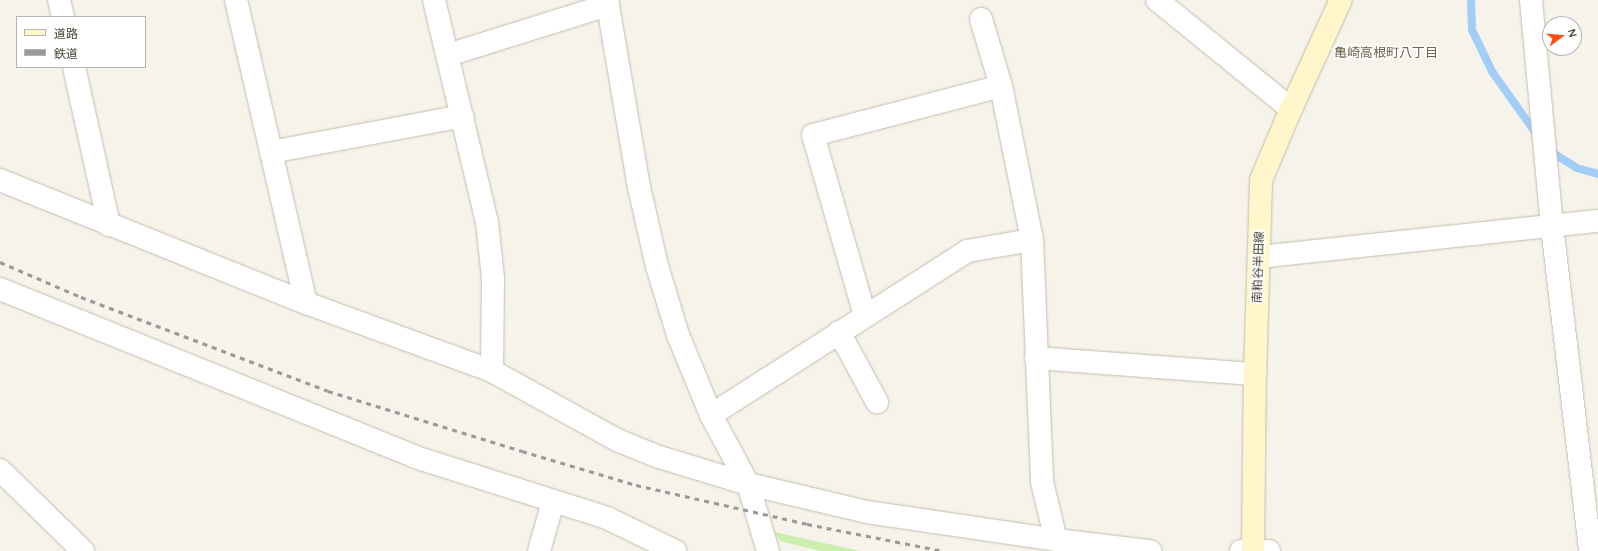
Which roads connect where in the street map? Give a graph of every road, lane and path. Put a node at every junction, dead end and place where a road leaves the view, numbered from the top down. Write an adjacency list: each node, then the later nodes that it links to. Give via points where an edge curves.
1 (59, 0): 8 (street)
2 (236, 0): 15 (street)
3 (434, 0): 10 (street)
4 (1157, 0): 13 (street)
5 (1341, 0): 13 (main road, 南粕谷半田線)
6 (1531, 0): 19 (street)
7 (607, 3): 10 (street); 30 (street, via 638,180 657,266 678,336)
8 (63, 16)
9 (981, 19): 12 (street)
10 (448, 55): 14 (street)
11 (74, 68): 18 (street)
12 (1000, 86): 20 (street); 24 (street, via 813,135)
13 (1290, 109): 21 (main road, 南粕谷半田線, via 1261,180)
14 (462, 116): 15 (street); 27 (street, via 487,222 493,278)
15 (271, 152): 23 (street)
16 (0, 180): 18 (street)
17 (1598, 221): 19 (street)
18 (109, 225): 23 (street)
19 (1552, 226): 21 (street); 41 (street)
20 (1032, 240): 24 (street, via 967,251); 26 (street)
21 (1258, 257): 28 (main road, 南粕谷半田線)
22 (0, 289): 33 (street, via 415,457)
23 (306, 303): 27 (street)
24 (865, 316): 25 (street)
25 (839, 332): 29 (street); 30 (street)
26 (1036, 358): 28 (street); 34 (street, via 1042,482)
27 (492, 371): 32 (street, via 617,440 656,456)
28 (1255, 374): 40 (main road, 南粕谷半田線)
29 (877, 402)
30 (711, 415): 32 (street)
31 (0, 470): 35 (street)
32 (748, 484): 34 (street, via 867,512); 38 (street)
33 (553, 502): 36 (street); 37 (street, via 607,518)
34 (1056, 540): 39 (street)
35 (83, 551)
36 (539, 551)
37 (675, 551)
38 (768, 551)
39 (1150, 551)
40 (1254, 551)
41 (1590, 551)

